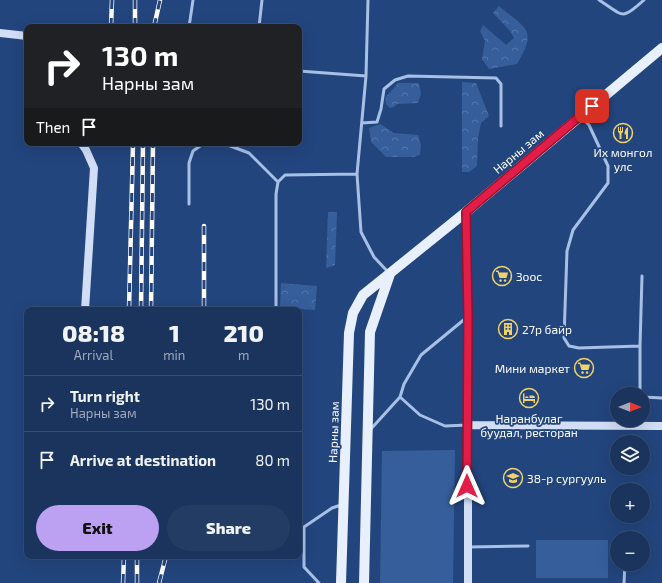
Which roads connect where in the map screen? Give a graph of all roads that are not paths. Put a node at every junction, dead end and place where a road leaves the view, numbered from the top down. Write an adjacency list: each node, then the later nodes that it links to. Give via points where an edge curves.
1 (193, 0): 6 (lane)
2 (262, 0): 7 (lane)
3 (368, 0): 12 (lane)
4 (599, 0): 5 (lane, via 621,15 628,14)
5 (644, 0)
6 (189, 24)
7 (259, 24)
8 (0, 33): 9 (street)
9 (24, 36)
10 (662, 48): 13 (main road, Нарны зам)
11 (302, 71): 12 (lane)
12 (366, 76): 14 (lane)
13 (581, 116): 22 (main road, Нарны зам); 28 (lane, via 589,125 608,166 608,182 573,230 567,251 564,338 569,346 579,348)
14 (362, 123): 15 (lane, via 377,122 384,89 395,80 408,76 451,76 496,78 501,84); 19 (lane)
15 (501, 126)
16 (83, 146): 25 (street, via 94,168)
17 (200, 146): 21 (lane, via 193,151 189,163)
18 (230, 146): 20 (lane, via 249,153)
19 (358, 174): 20 (lane, via 285,175); 23 (lane, via 361,232 374,257)
20 (278, 182): 26 (lane)
21 (188, 204)
22 (466, 212): 23 (main road, Нарны зам); 27 (street)
23 (390, 274): 37 (main road, via 370,332); 38 (main road, Нарны зам, via 363,295 353,313 349,334)
24 (642, 276): 28 (lane)
25 (85, 307)
26 (276, 307)
27 (468, 316): 30 (lane, via 421,355 404,384); 35 (street)
28 (640, 346): 29 (lane)
29 (640, 387)
30 (400, 397): 35 (lane, via 420,415 446,426); 37 (lane)
31 (650, 397): 32 (lane)
32 (662, 398)
33 (610, 423): 35 (street)
34 (650, 424): 36 (street)
35 (467, 425): 40 (street)
36 (662, 426)
37 (368, 433): 44 (main road)
38 (343, 504): 42 (lane, via 332,508 304,527 304,567); 43 (main road, Нарны зам)
39 (528, 546): 40 (lane)
40 (468, 547): 45 (street)
41 (625, 571): 46 (lane)
42 (319, 583)
43 (341, 583)
44 (364, 583)
45 (468, 583)
46 (624, 583)

